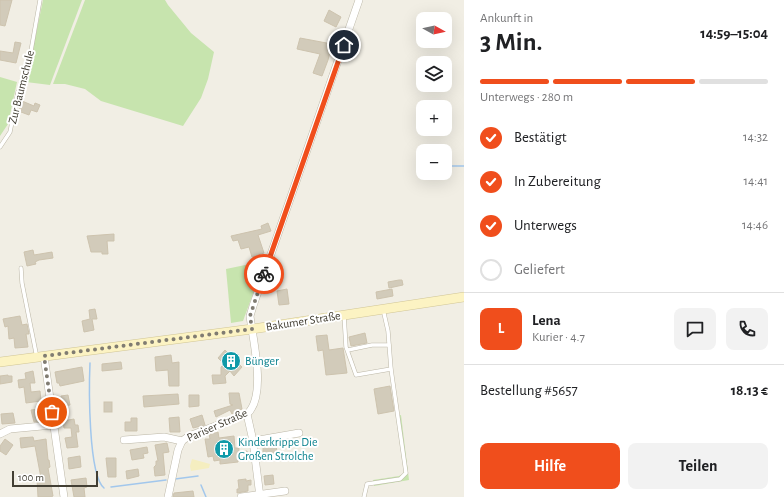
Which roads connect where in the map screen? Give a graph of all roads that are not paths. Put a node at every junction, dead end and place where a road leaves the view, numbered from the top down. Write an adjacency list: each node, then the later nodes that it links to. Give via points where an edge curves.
1 (40, 0): 3 (lane, Zur Baumschule, via 26,79 18,92 10,132)
2 (360, 0): 8 (street, Pariser Straße, via 253,306 250,316)
3 (0, 147)
4 (21, 268): 11 (lane, via 22,283)
5 (464, 297): 6 (main road, Bakumer Straße)
6 (383, 309): 7 (main road, Bakumer Straße); 9 (lane)
7 (344, 314): 8 (main road, Bakumer Straße); 10 (lane)
8 (252, 329): 11 (main road, Bakumer Straße); 14 (street, Pariser Straße, via 258,391 252,409)
9 (389, 345): 10 (lane, via 372,345); 13 (lane)
10 (348, 350): 13 (lane, via 356,375)
11 (40, 354): 12 (main road, Bakumer Straße); 15 (street)
12 (0, 362)
13 (391, 369): 26 (lane, via 406,473 400,479 368,484)
14 (247, 414): 19 (street, Pariser Straße); 20 (street)
15 (53, 425): 16 (street, via 10,430); 23 (street)
16 (0, 434)
17 (299, 434): 20 (street)
18 (124, 440): 19 (street, via 164,437)
19 (182, 441): 24 (street, Pariser Straße)
20 (253, 441): 22 (street)
21 (285, 491): 22 (street)
22 (260, 496): 25 (street)
23 (64, 497)
24 (168, 497)
25 (241, 497)
26 (364, 497)

